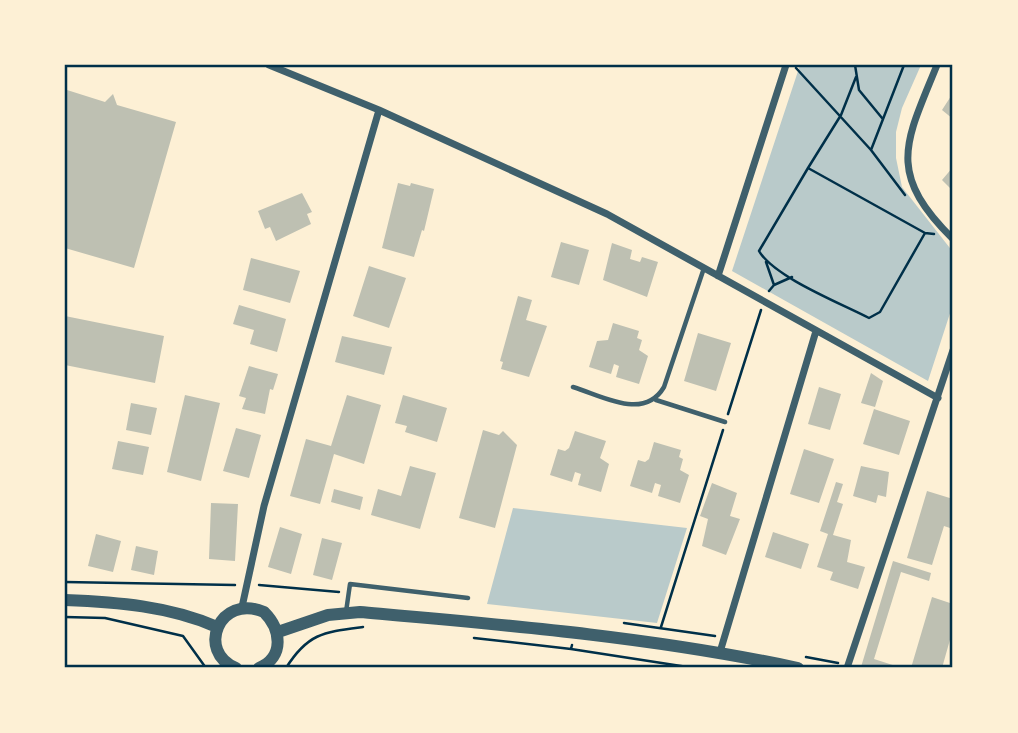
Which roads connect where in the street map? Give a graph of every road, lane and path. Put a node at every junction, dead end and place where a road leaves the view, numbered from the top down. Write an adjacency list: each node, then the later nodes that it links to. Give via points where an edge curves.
1 (269, 65): 7 (street)
2 (786, 65): 8 (path, via 799,69); 19 (street)
3 (855, 65): 6 (path)
4 (904, 65): 9 (path)
5 (937, 65): 16 (street, via 905,155 917,194)
6 (856, 77): 8 (path); 9 (path, via 859,90)
7 (379, 110): 18 (street, via 607,214); 31 (street, via 264,506)
8 (841, 115): 10 (path); 11 (path)
9 (883, 118): 10 (path)
10 (871, 150): 12 (path)
11 (808, 168): 14 (path); 17 (path, via 760,251)
12 (911, 203)
13 (927, 224): 15 (path)
14 (925, 233): 15 (path); 20 (path, via 880,312 869,318)
15 (935, 234): 16 (path)
16 (952, 235)
17 (766, 262): 20 (path); 21 (path)
18 (704, 268): 19 (street); 27 (lane)
19 (718, 276): 22 (street)
20 (792, 277): 21 (path)
21 (774, 285): 22 (path)
22 (763, 301): 23 (street); 28 (path)
23 (816, 331): 26 (street); 41 (street)
24 (953, 350): 26 (street)
25 (573, 387): 27 (lane, via 638,407)
26 (938, 398): 52 (street)
27 (656, 400): 28 (lane)
28 (725, 422): 36 (path)
29 (468, 598): 32 (lane, via 351,584)
30 (65, 600): 35 (street, via 122,603)
31 (242, 607): 35 (street, via 223,617); 37 (street, via 264,612)
32 (346, 613): 37 (street); 38 (street)
33 (65, 617): 43 (path, via 105,618 183,636)
34 (372, 626): 46 (path, via 320,633 298,648)
35 (218, 627): 44 (street, via 220,656)
36 (661, 627)
37 (278, 632): 45 (street, via 278,648)
38 (576, 632): 40 (path); 41 (street)
39 (465, 637): 40 (path)
40 (571, 649): 49 (path)
41 (720, 652): 50 (street)
42 (815, 659): 51 (path)
43 (206, 668)
44 (236, 668)
45 (259, 668)
46 (286, 668)
47 (590, 668): 48 (path)
48 (602, 668)
49 (694, 668)
50 (798, 668)
51 (813, 668)
52 (847, 668)

